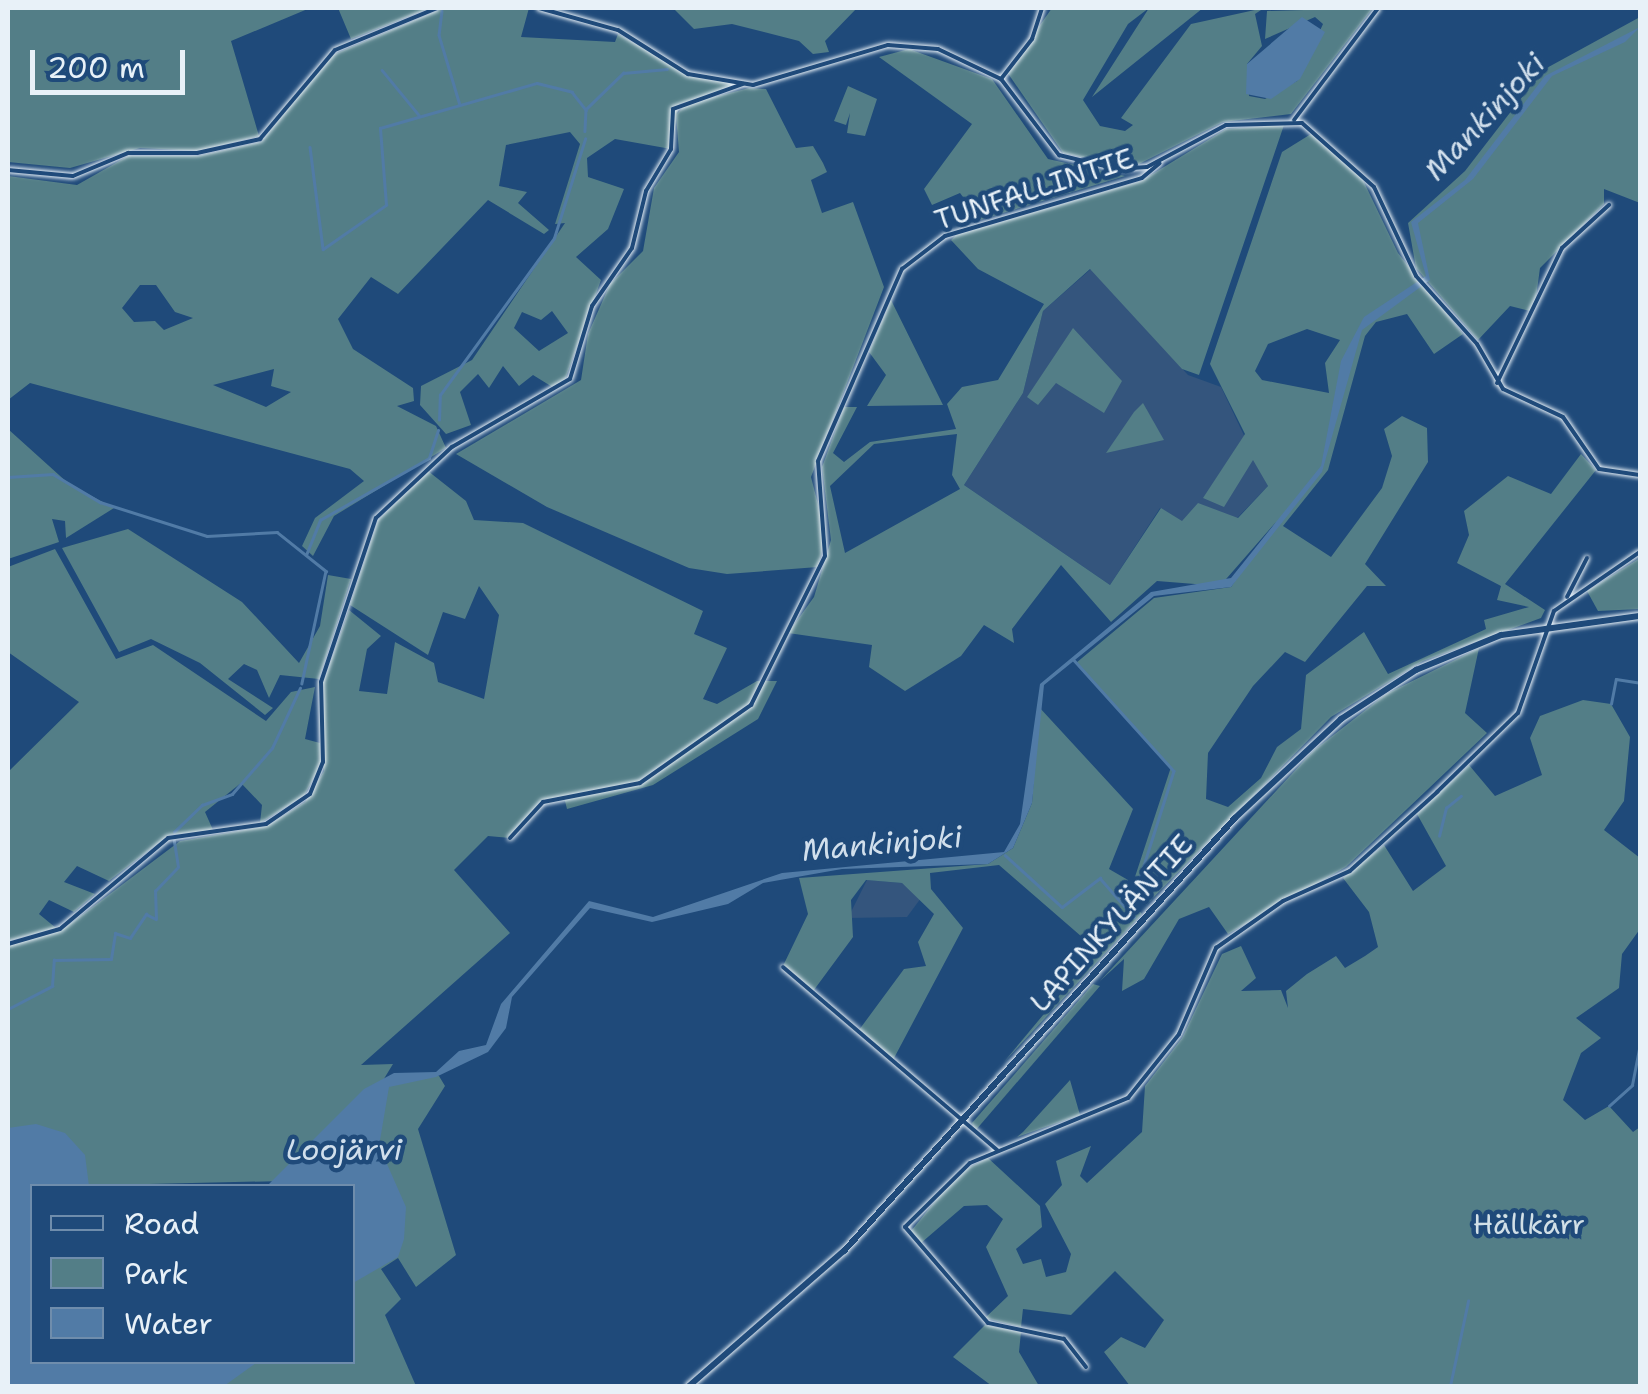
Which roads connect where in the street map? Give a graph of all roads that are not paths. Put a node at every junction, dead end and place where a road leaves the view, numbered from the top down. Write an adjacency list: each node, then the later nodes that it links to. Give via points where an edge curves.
1 (438, 8): 9 (street, via 335,50 260,139 198,153 128,153 74,176)
2 (544, 8): 6 (street, via 618,30 688,74)
3 (1042, 8): 5 (street)
4 (1378, 8): 7 (street)
5 (1001, 79): 6 (street, via 960,56 905,44); 8 (street, via 1067,159 1136,170)
6 (745, 84): 19 (street, via 673,109 671,149 646,190 632,248 592,306 570,379 452,447 376,518 321,682 323,762 310,794 266,824 168,838 60,929)
7 (1294, 120): 8 (street, TUNFALLINTIE, via 1226,125); 11 (street, via 1374,187 1420,280 1477,344)
8 (1164, 160): 18 (street, TUNFALLINTIE, via 1142,178 945,236 902,270 818,460 825,556 751,705 640,784 544,802)
9 (8, 170)
10 (1610, 205): 11 (street, via 1562,248)
11 (1497, 383): 12 (street, via 1563,417 1594,465)
12 (1640, 475)
13 (1640, 552): 15 (street)
14 (1587, 558): 15 (street)
15 (1567, 598): 17 (street)
16 (1640, 616): 17 (main road, LAPINKYLÄNTIE)
17 (1546, 624): 21 (main road, LAPINKYLÄNTIE, via 1416,670 1312,743); 22 (street, via 1511,722 1350,872 1218,946 1179,1034 1128,1098)
18 (510, 838)
19 (8, 944)
20 (783, 967): 21 (street)
21 (962, 1125): 22 (street); 24 (main road, LAPINKYLÄNTIE, via 791,1304)
22 (997, 1150): 23 (street, via 956,1173 906,1228 988,1323 1064,1339)
23 (1086, 1368)
24 (689, 1386)

